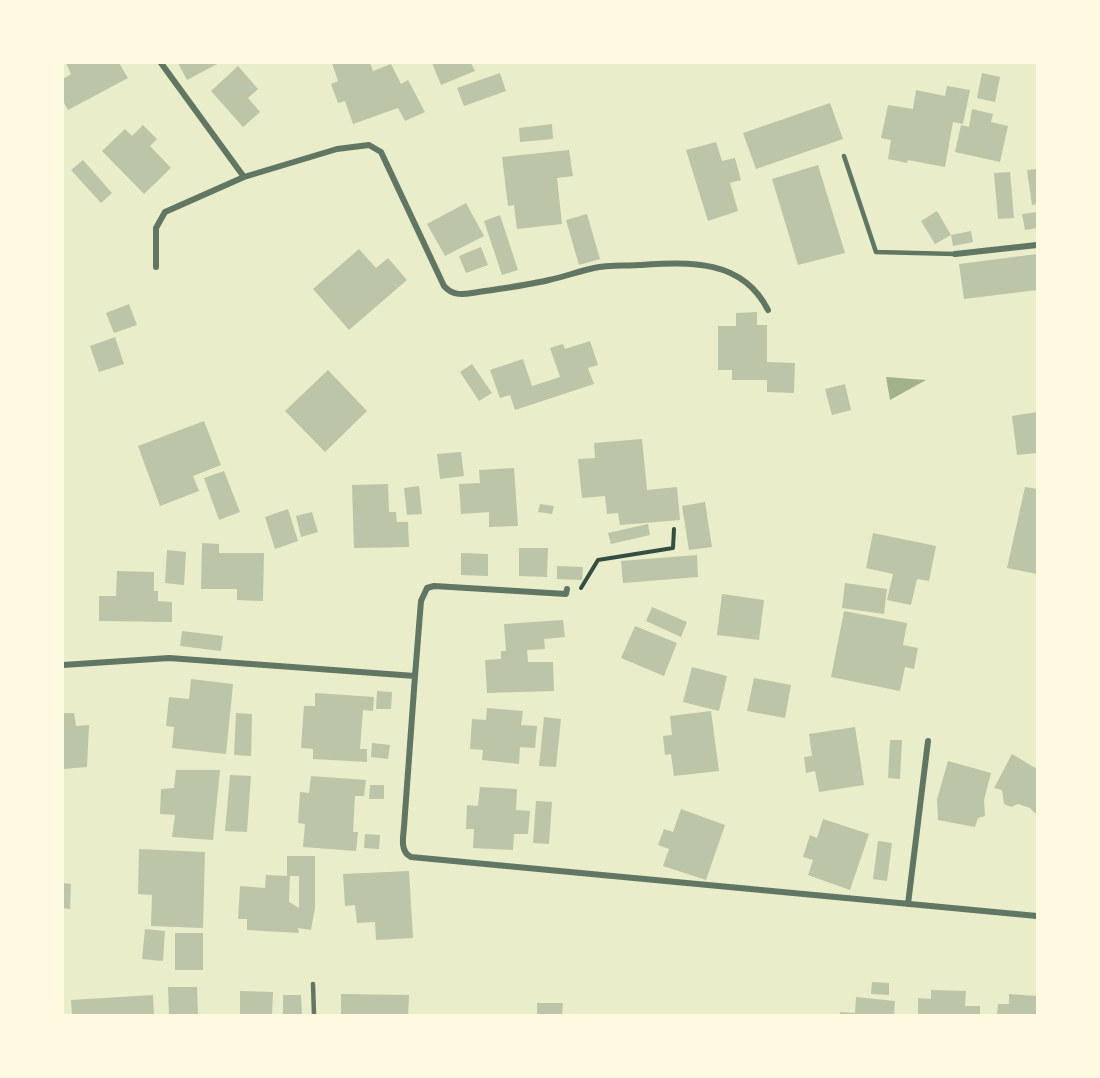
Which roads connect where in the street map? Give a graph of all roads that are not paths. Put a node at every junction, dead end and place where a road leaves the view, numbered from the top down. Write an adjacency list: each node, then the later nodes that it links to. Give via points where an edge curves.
1 (161, 63): 3 (street)
2 (844, 156): 5 (lane, via 876,252)
3 (244, 177): 6 (street, via 162,215 156,228); 7 (street, via 337,149 369,144 381,152 448,291 460,295 548,281 594,268 692,262 718,268 742,280 761,296)
4 (1037, 245): 5 (street)
5 (955, 254)
6 (156, 267)
7 (768, 310)
8 (567, 591): 10 (street, via 428,588 421,601)
9 (63, 664): 10 (street, via 169,658)
10 (415, 676): 12 (street, via 404,827 406,855)
11 (928, 741): 12 (street)
12 (908, 904): 13 (street)
13 (1037, 916)
14 (313, 984): 15 (lane)
15 (314, 1015)

